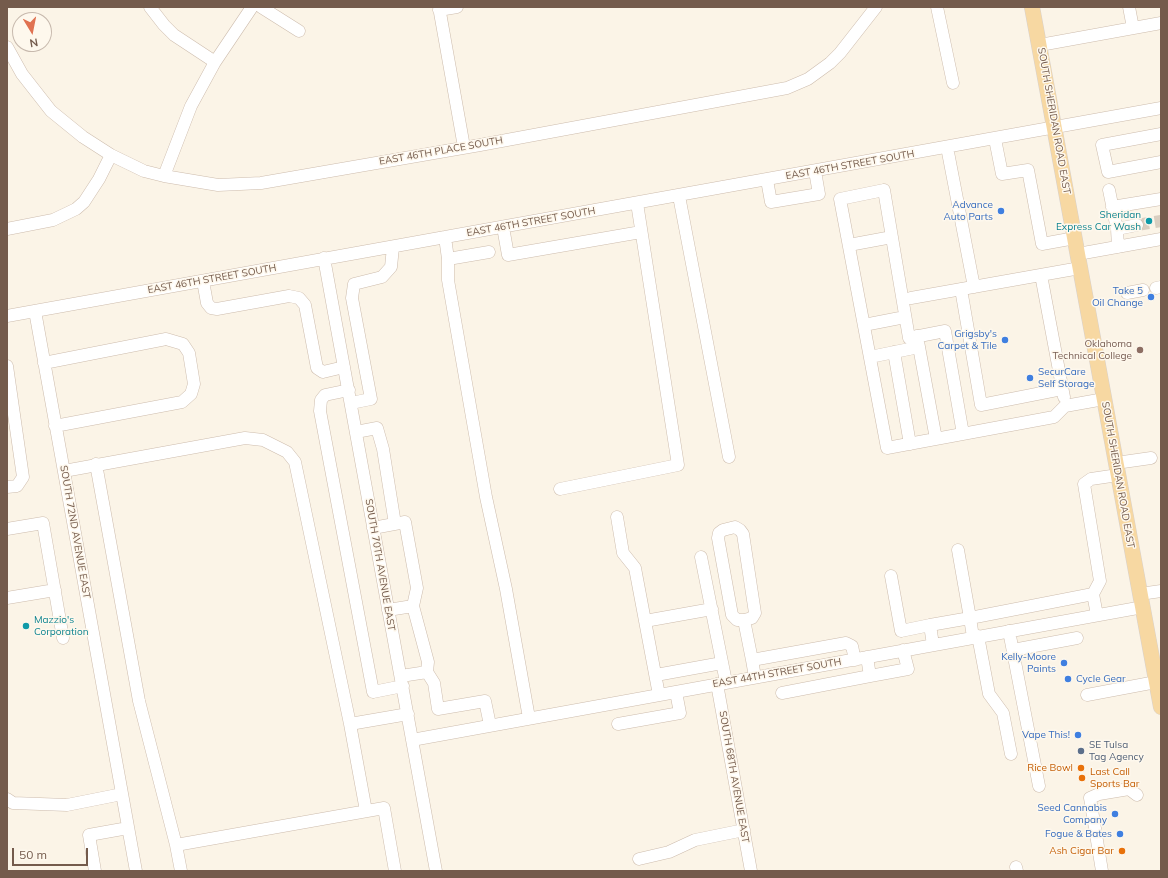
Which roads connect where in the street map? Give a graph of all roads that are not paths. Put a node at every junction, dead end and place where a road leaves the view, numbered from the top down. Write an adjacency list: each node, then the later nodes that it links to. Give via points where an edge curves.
1 (150, 7): 15 (street, via 174,35)
2 (252, 7): 15 (street)
3 (261, 7): 12 (street)
4 (457, 7): 9 (street)
5 (876, 7): 21 (street, EAST 46TH PLACE SOUTH, via 835,58 808,79 787,88)
6 (937, 7): 16 (street)
7 (1032, 7): 13 (main road, SOUTH SHERIDAN ROAD EAST)
8 (1129, 7): 11 (street)
9 (439, 9): 21 (street)
10 (1161, 23): 11 (street)
11 (1133, 28): 13 (street)
12 (299, 31)
13 (1040, 45): 18 (main road, SOUTH SHERIDAN ROAD EAST)
14 (7, 47): 23 (street, via 22,74 51,111 83,137)
15 (215, 62): 26 (street, via 191,106)
16 (952, 83)
17 (1161, 108): 18 (street, EAST 46TH STREET SOUTH)
18 (1056, 128): 20 (street, EAST 46TH STREET SOUTH); 40 (main road, SOUTH SHERIDAN ROAD EAST)
19 (1161, 134): 24 (street, via 1102,145 1108,172)
20 (995, 139): 22 (street, EAST 46TH STREET SOUTH); 40 (street, via 1002,174 1028,170 1042,244)
21 (464, 147): 26 (street, EAST 46TH PLACE SOUTH, via 261,182 218,185)
22 (947, 147): 25 (street, EAST 46TH STREET SOUTH); 51 (street)
23 (111, 155): 26 (street, EAST 46TH PLACE SOUTH, via 144,171); 35 (street, via 96,185 76,210 53,220)
24 (1161, 162)
25 (815, 171): 27 (street, EAST 46TH STREET SOUTH); 27 (street, via 820,194 771,202)
26 (164, 176)
27 (767, 180): 29 (street, EAST 46TH STREET SOUTH)
28 (1109, 190): 32 (street)
29 (679, 196): 31 (street, EAST 46TH STREET SOUTH); 76 (street)
30 (1161, 199): 32 (street)
31 (637, 203): 34 (street, EAST 46TH STREET SOUTH); 37 (street)
32 (1112, 207): 36 (street)
33 (1137, 225): 36 (street)
34 (503, 227): 37 (street, via 508,255); 39 (street, EAST 46TH STREET SOUTH)
35 (7, 229)
36 (1117, 229): 43 (street)
37 (641, 232): 82 (street, via 678,465)
38 (892, 237): 42 (street); 42 (street, via 884,190 840,199); 58 (street)
39 (445, 238): 44 (street, EAST 46TH STREET SOUTH); 47 (street)
40 (1075, 238): 48 (main road, SOUTH SHERIDAN ROAD EAST)
41 (1161, 239): 43 (street)
42 (849, 245): 59 (street)
43 (1118, 246): 48 (street)
44 (393, 247): 46 (street, EAST 46TH STREET SOUTH); 69 (street, via 392,267 382,277 354,284 352,298 371,399)
45 (488, 252): 47 (street)
46 (324, 258): 50 (street, EAST 46TH STREET SOUTH); 65 (street, SOUTH 70TH AVENUE EAST)
47 (448, 259): 126 (street, via 448,280 486,497)
48 (1079, 261): 49 (street); 68 (main road, SOUTH SHERIDAN ROAD EAST)
49 (1041, 275): 51 (street); 66 (street)
50 (203, 281): 56 (street, EAST 46TH STREET SOUTH); 65 (street, via 207,303 217,309 289,296 299,298 304,305 317,368 323,372)
51 (974, 287): 52 (street)
52 (961, 289): 55 (street); 66 (street, via 981,405)
53 (1143, 290): 54 (street)
54 (1127, 293)
55 (911, 298)
56 (35, 311): 57 (street, EAST 46TH STREET SOUTH); 63 (street, SOUTH 72ND AVENUE EAST)
57 (7, 316)
58 (905, 317): 59 (street); 60 (street, via 909,338)
59 (864, 325): 62 (street)
60 (918, 342): 61 (street); 73 (street, via 945,332); 74 (street)
61 (894, 352): 62 (street); 75 (street)
62 (870, 356): 75 (street, via 887,448)
63 (44, 363): 71 (street, SOUTH 72ND AVENUE EAST); 71 (street, via 166,339 183,344 189,353 194,384 190,394 182,402)
64 (7, 366): 81 (street, via 23,477 17,486)
65 (344, 367): 67 (street, SOUTH 70TH AVENUE EAST)
66 (1062, 389): 70 (street)
67 (349, 390): 69 (street, SOUTH 70TH AVENUE EAST); 117 (street, via 325,396 321,400 322,419 373,692)
68 (1104, 399): 70 (street); 79 (main road, SOUTH SHERIDAN ROAD EAST)
69 (351, 403): 72 (street, SOUTH 70TH AVENUE EAST)
70 (1065, 406): 73 (street, via 1054,417)
71 (55, 426): 80 (street, SOUTH 72ND AVENUE EAST)
72 (356, 432): 84 (street, via 377,428 383,449); 85 (street, SOUTH 70TH AVENUE EAST)
73 (963, 434): 74 (street)
74 (936, 439): 75 (street)
75 (910, 444)
76 (728, 457)
77 (1151, 458): 79 (street)
78 (96, 464): 80 (street); 127 (street, via 245,438 263,440 287,452 295,462); 139 (street, via 139,700)
79 (1117, 469): 92 (street, via 1084,484 1100,581); 94 (main road, SOUTH SHERIDAN ROAD EAST)
80 (64, 471): 133 (street, SOUTH 72ND AVENUE EAST)
81 (7, 487)
82 (560, 490)
83 (617, 517): 101 (street, via 623,553 635,568)
84 (395, 524): 85 (street); 95 (street, via 405,522 417,588)
85 (373, 528): 97 (street, SOUTH 70TH AVENUE EAST)
86 (7, 529): 90 (street, via 43,523)
87 (958, 550): 99 (street)
88 (701, 557): 96 (street, SOUTH 68TH AVENUE EAST)
89 (891, 576): 102 (street, via 901,631)
90 (55, 590): 93 (street); 105 (street)
91 (1161, 591): 94 (street, EAST 44TH STREET SOUTH)
92 (1093, 594): 98 (street); 99 (street)
93 (7, 598)
94 (1141, 601): 98 (street, EAST 44TH STREET SOUTH); 118 (main road, SOUTH SHERIDAN ROAD EAST)
95 (413, 606): 97 (street); 113 (street, via 428,662)
96 (712, 609): 101 (street); 112 (street, SOUTH 68TH AVENUE EAST)
97 (388, 610): 117 (street, SOUTH 70TH AVENUE EAST)
98 (1097, 615): 103 (street, EAST 44TH STREET SOUTH)
99 (970, 618): 102 (street); 104 (street)
100 (744, 620): 100 (street, via 752,618 756,613 743,534 735,527 723,530 718,538 732,615 737,620); 111 (street)
101 (645, 621): 114 (street)
102 (930, 625): 107 (street)
103 (1009, 631): 104 (street, EAST 44TH STREET SOUTH); 109 (street)
104 (976, 637): 107 (street, EAST 44TH STREET SOUTH); 131 (street, via 989,694 1003,713)
105 (64, 638)
106 (1077, 638): 109 (street)
107 (933, 645): 108 (street, EAST 44TH STREET SOUTH)
108 (903, 650): 110 (street, EAST 44TH STREET SOUTH); 115 (street, via 908,669)
109 (1013, 650): 132 (street)
110 (861, 659): 111 (street, via 852,646 846,643); 115 (street); 116 (street, EAST 44TH STREET SOUTH)
111 (752, 660): 116 (street)
112 (722, 663): 114 (street); 119 (street, SOUTH 68TH AVENUE EAST)
113 (427, 672): 117 (street); 129 (street, via 434,683 438,709 485,701)
114 (656, 675): 122 (street)
115 (870, 676): 121 (street)
116 (755, 677): 119 (street, EAST 44TH STREET SOUTH)
117 (402, 681): 125 (street, SOUTH 70TH AVENUE EAST)
118 (1156, 682): 123 (street); 124 (main road, SOUTH SHERIDAN ROAD EAST)
119 (722, 683): 120 (street, EAST 44TH STREET SOUTH); 138 (street, SOUTH 68TH AVENUE EAST)
120 (676, 692): 122 (street, EAST 44TH STREET SOUTH); 128 (street, via 680,713)
121 (782, 693)
122 (659, 695): 126 (street, EAST 44TH STREET SOUTH)
123 (1087, 695)
124 (1161, 707)
125 (408, 714): 127 (street); 130 (street, SOUTH 70TH AVENUE EAST)
126 (530, 718): 129 (street, EAST 44TH STREET SOUTH)
127 (350, 724): 136 (street)
128 (618, 724)
129 (490, 725): 130 (street, EAST 44TH STREET SOUTH)
130 (412, 740): 145 (street, SOUTH 70TH AVENUE EAST)
131 (1011, 754)
132 (1040, 786)
133 (122, 794): 135 (street, via 67,806 13,803); 137 (street, SOUTH 72ND AVENUE EAST)
134 (1137, 795): 147 (street, via 1129,789 1090,798)
135 (7, 799)
136 (366, 811): 139 (street); 144 (street, via 384,808)
137 (128, 828): 141 (street, via 89,835); 142 (street, SOUTH 72ND AVENUE EAST)
138 (744, 830): 140 (street, via 695,840 670,852); 146 (street, SOUTH 68TH AVENUE EAST)
139 (176, 845): 143 (street)
140 (639, 859)
141 (95, 871)
142 (136, 871)
143 (181, 871)
144 (395, 871)
145 (436, 871)
146 (751, 871)
147 (1102, 871)

